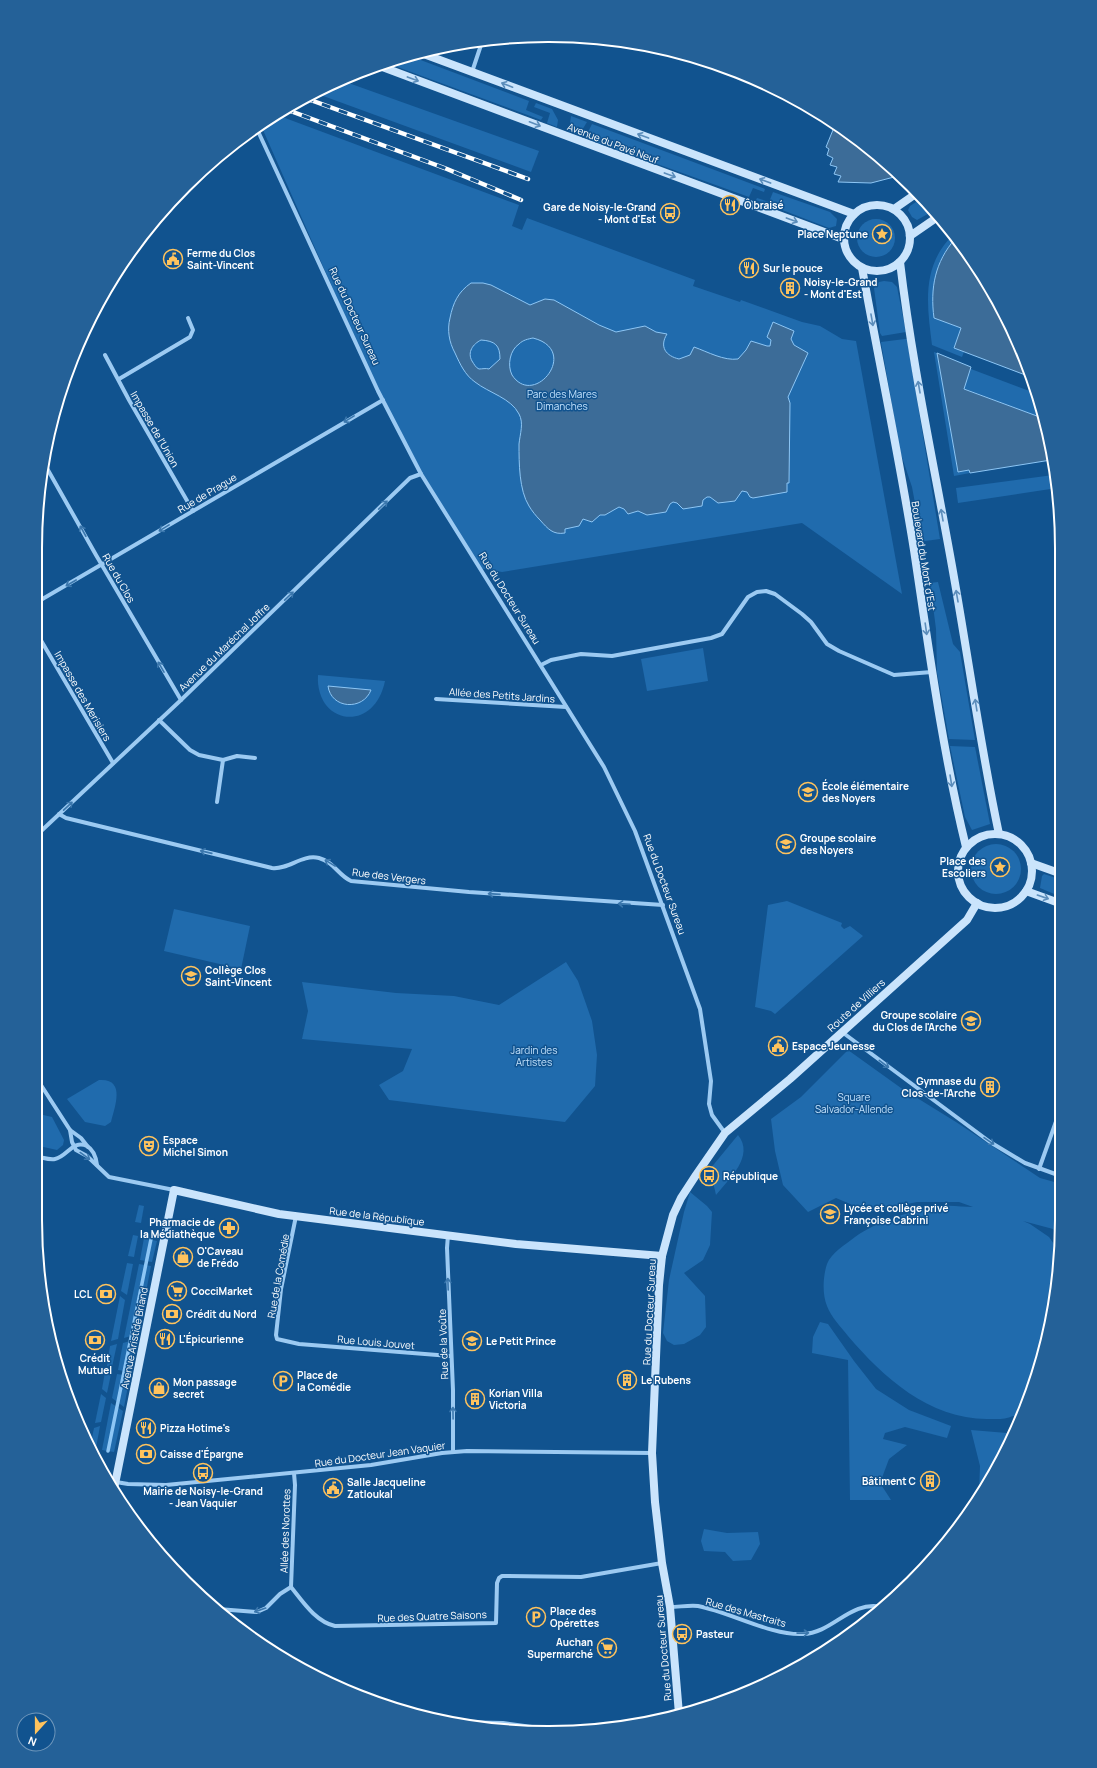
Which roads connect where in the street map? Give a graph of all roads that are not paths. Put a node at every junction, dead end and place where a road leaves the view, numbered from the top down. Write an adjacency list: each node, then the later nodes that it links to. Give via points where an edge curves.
1 (481, 46): 4 (street)
2 (428, 57): 4 (main road, Avenue du Pavé Neuf)
3 (386, 69): 11 (main road, Avenue du Pavé Neuf, one-way to 11)
4 (472, 72): 8 (main road, Avenue du Pavé Neuf, one-way to 4)
5 (259, 133): 17 (street, Rue du Docteur Sureau)
6 (913, 197): 7 (main road)
7 (894, 209): 8 (main road, via 870,205); 10 (main road, via 908,226)
8 (854, 214): 11 (main road, via 846,225)
9 (933, 220): 10 (main road)
10 (910, 236): 12 (main road, via 906,254)
11 (843, 239): 13 (main road, via 850,258)
12 (900, 262): 13 (main road, via 882,271); 36 (main road, one-way to 12, via 909,335)
13 (862, 268): 25 (main road, Boulevard du Mont d'Est, one-way to 25, via 910,526)
14 (188, 318): 16 (street, via 193,330 190,337)
15 (104, 355): 16 (street, Impasse de l'Union)
16 (119, 379): 20 (street, Impasse de l'Union, via 132,407)
17 (383, 400): 19 (street, Rue du Docteur Sureau); 20 (street, Rue de Prague, one-way to 20)
18 (48, 470): 21 (street, Rue du Clos, one-way to 18)
19 (421, 474): 24 (street, Rue du Docteur Sureau); 27 (street, Avenue du Maréchal Joffre, one-way to 19, via 410,478)
20 (193, 511): 21 (street, Rue de Prague, one-way to 21)
21 (102, 565): 22 (street, Rue de Prague, one-way to 22); 27 (street, Rue du Clos, one-way to 21)
22 (42, 599)
23 (42, 642): 32 (street, Impasse des Merisiers)
24 (541, 666): 25 (street, via 551,660 581,654 612,656 711,638 722,634 748,597 757,592 766,592 775,594 802,614 827,644 838,651 894,675); 28 (street, Rue du Docteur Sureau)
25 (932, 672): 37 (main road, Boulevard du Mont d'Est, one-way to 37, via 953,794)
26 (436, 698): 28 (street, Allée des Petits Jardins)
27 (180, 700): 29 (street, Avenue du Maréchal Joffre)
28 (566, 707): 43 (street, Rue du Docteur Sureau, via 604,767 635,831)
29 (159, 720): 31 (street, via 199,756); 32 (street, Avenue du Maréchal Joffre)
30 (255, 758): 31 (street, via 237,756)
31 (223, 760): 33 (street)
32 (113, 763): 34 (street, Avenue du Maréchal Joffre, one-way to 32)
33 (217, 802)
34 (58, 814): 35 (street, Avenue du Maréchal Joffre); 43 (street, Rue des Vergers, one-way to 34, via 351,881 343,877 336,867 318,858 307,857 280,869 272,868)
35 (42, 830)
36 (999, 834): 37 (main road, via 975,839); 38 (main road, via 1020,843)
37 (966, 847): 42 (main road, via 960,859 960,884 967,895)
38 (1031, 863): 39 (main road); 40 (main road, via 1032,878)
39 (1055, 872)
40 (1026, 891): 41 (main road, one-way to 41); 42 (main road, via 1016,901 1004,907 990,908)
41 (1055, 902)
42 (977, 903): 44 (main road, Route de Villiers, via 967,920)
43 (663, 906): 48 (street, Rue du Docteur Sureau, via 700,1010 711,1081 712,1114)
44 (842, 1032): 48 (main road, Route de Villiers); 53 (street, one-way to 53, via 990,1142)
45 (42, 1087): 47 (street)
46 (1055, 1124): 53 (street)
47 (70, 1130): 49 (street); 50 (street, Rue de la République)
48 (725, 1134): 58 (main road, Rue du Docteur Sureau, via 681,1198 670,1225)
49 (74, 1146): 50 (street, via 82,1144); 51 (street, via 65,1155 54,1160); 52 (street, Rue de la République, one-way to 52)
50 (88, 1147): 52 (street, Rue de la République, via 94,1152)
51 (42, 1158)
52 (97, 1165): 55 (street, Rue de la République, via 114,1179)
53 (1039, 1169): 54 (street)
54 (1055, 1174)
55 (174, 1190): 56 (main road, Rue de la République, via 265,1212); 64 (main road, Avenue Aristide Briand)
56 (296, 1216): 57 (main road, Rue de la République); 59 (street, Rue de la Comédie, via 281,1289 276,1335 277,1339)
57 (448, 1235): 58 (main road, Rue de la République, via 516,1244); 60 (street, Rue de la Voûte, one-way to 57)
58 (662, 1256): 62 (main road, Rue du Docteur Sureau)
59 (300, 1344): 60 (street, Rue Louis Jouvet)
60 (450, 1356): 61 (street, Rue de la Voûte, one-way to 60)
61 (453, 1452): 62 (street, Rue du Docteur Jean Vaquier); 63 (street, Rue du Docteur Jean Vaquier, via 371,1465)
62 (652, 1453): 66 (main road, Rue du Docteur Sureau)
63 (294, 1473): 65 (street, Rue du Docteur Jean Vaquier, via 166,1485); 67 (street, Allée des Norottes)
64 (114, 1479)
65 (117, 1484)
66 (662, 1563): 69 (main road, Rue du Docteur Sureau); 71 (street, Rue des Quatre Saisons, via 581,1577 502,1576 497,1583 496,1623 366,1626)
67 (291, 1587): 70 (street, one-way to 70, via 266,1608 257,1612); 71 (street, Allée des Norottes)
68 (874, 1607): 69 (street, Rue des Mastraits, one-way to 68, via 696,1606 763,1626 803,1634 816,1632 864,1606)
69 (670, 1608): 72 (main road, Rue du Docteur Sureau)
70 (226, 1610)
71 (326, 1624)
72 (679, 1709)

